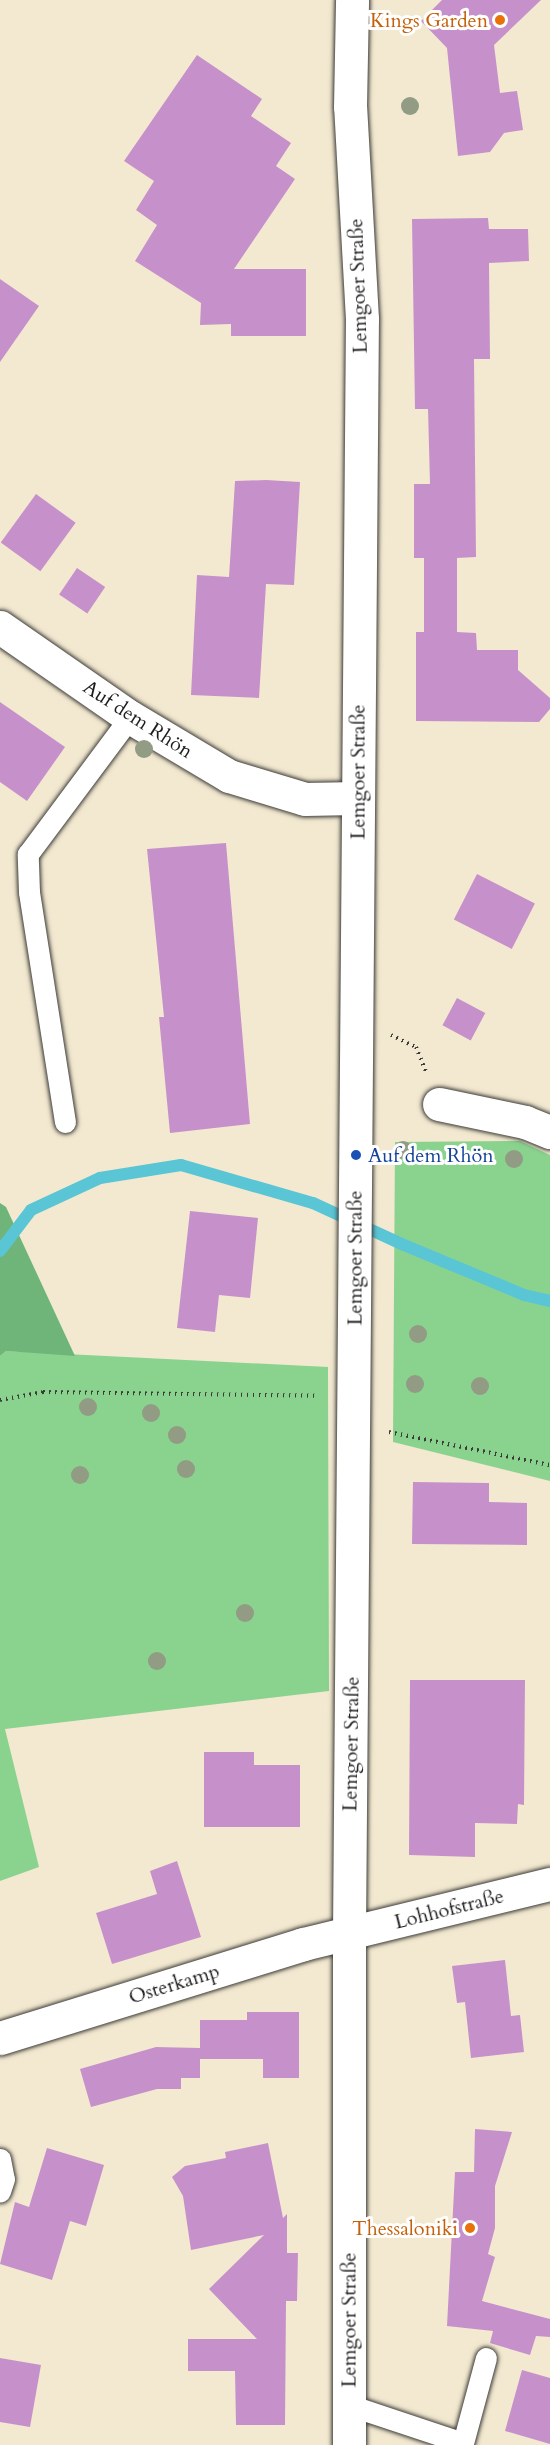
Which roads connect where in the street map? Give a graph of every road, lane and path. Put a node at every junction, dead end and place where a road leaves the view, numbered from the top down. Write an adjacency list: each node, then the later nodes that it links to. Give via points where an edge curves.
1 (352, 0): 4 (main road, Lemgoer Straße, via 350,107 362,319)
2 (0, 627): 3 (main road, Auf dem Rhön)
3 (130, 717): 4 (main road, Auf dem Rhön, via 229,776 305,799); 7 (lane, via 28,854 29,892)
4 (357, 798): 5 (main road, Lemgoer Straße)
5 (357, 1037): 6 (path, via 388,1033 416,1047); 10 (main road, Lemgoer Straße)
6 (439, 1104): 8 (main road, via 525,1122)
7 (65, 1122)
8 (550, 1132)
9 (0, 1400): 10 (path, via 43,1392)
10 (354, 1410): 11 (path); 13 (main road, Lemgoer Straße)
11 (550, 1465)
12 (550, 1884): 13 (main road, Lohhofstraße)
13 (349, 1935): 14 (main road, Osterkamp, via 303,1944); 18 (main road, Lemgoer Straße)
14 (0, 2038)
15 (0, 2159): 16 (lane, via 4,2179)
16 (0, 2191)
17 (486, 2358): 18 (lane, via 463,2443)
18 (349, 2404): 19 (main road, Lemgoer Straße)
19 (349, 2445)

